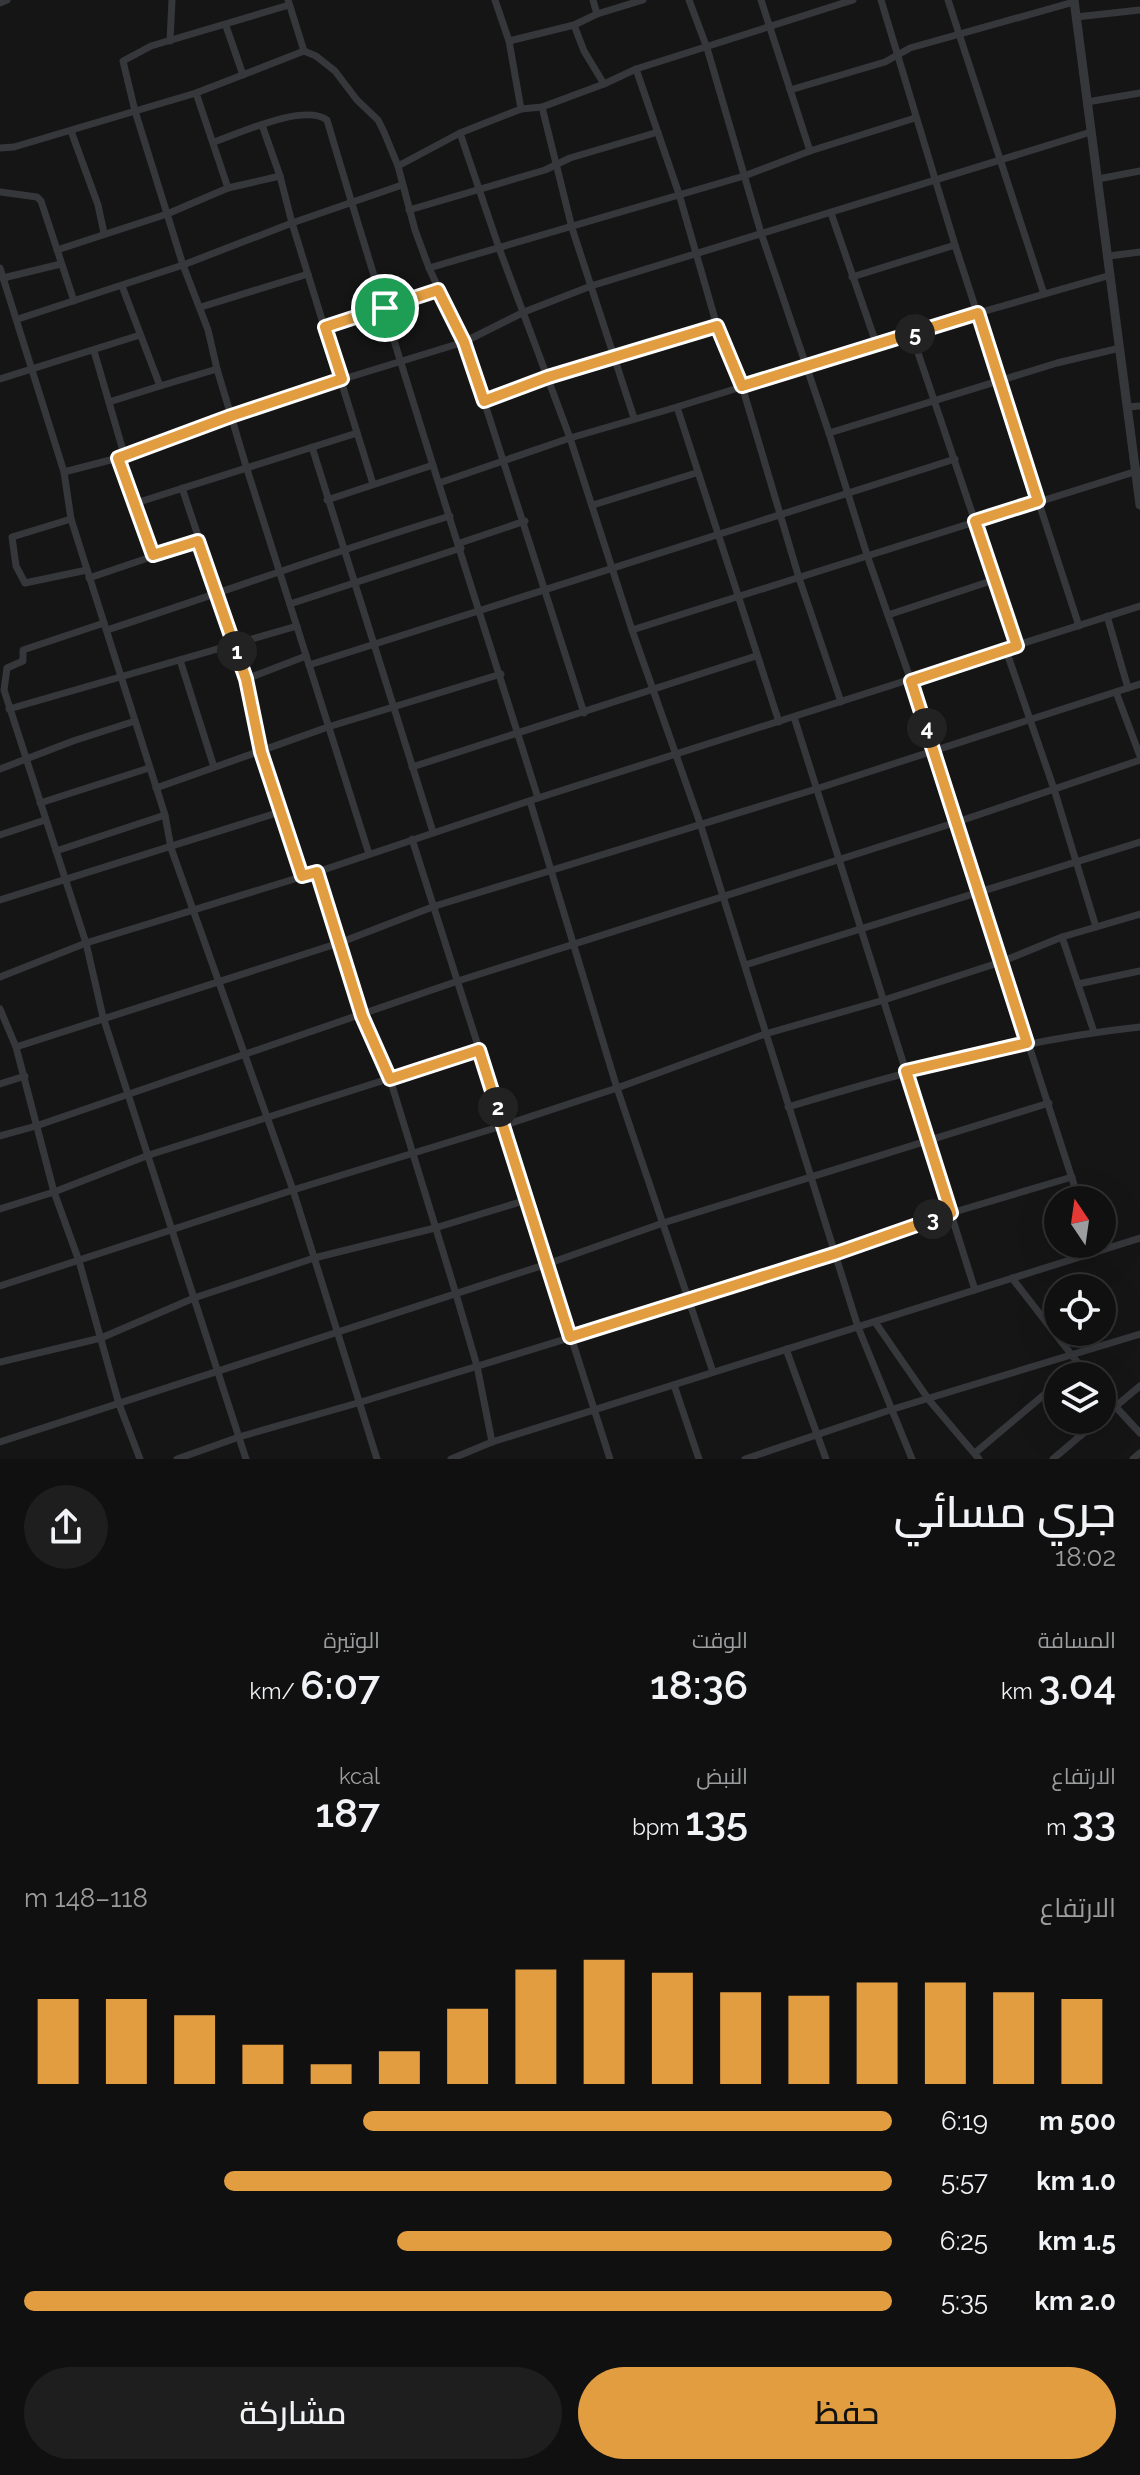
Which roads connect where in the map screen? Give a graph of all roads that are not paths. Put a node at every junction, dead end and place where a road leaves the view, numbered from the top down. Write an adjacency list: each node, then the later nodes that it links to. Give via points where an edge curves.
1 (7, 0): 12 (street)
2 (172, 0): 22 (street)
3 (495, 0): 23 (street)
4 (593, 0): 16 (street)
5 (643, 0): 16 (street)
6 (689, 0): 24 (street)
7 (761, 0): 20 (street)
8 (853, 0): 14 (street)
9 (881, 0): 26 (street)
10 (948, 0): 21 (street)
11 (1074, 1): 17 (street); 21 (street)
12 (0, 3)
13 (289, 3): 19 (street); 25 (street)
14 (834, 3): 20 (street)
15 (1140, 10): 17 (street)
16 (597, 14): 18 (street)
17 (1076, 17): 33 (street)
18 (574, 25): 23 (street); 29 (street)
19 (226, 26): 22 (street); 28 (street)
20 (769, 27): 24 (street); 30 (street)
21 (959, 35): 26 (street); 46 (street)
22 (170, 41): 36 (street, via 123,61)
23 (509, 41): 35 (street)
24 (707, 48): 27 (street); 51 (street)
25 (304, 51): 28 (street); 48 (street, via 326,62 378,120)
26 (897, 54): 30 (street); 37 (street)
27 (636, 69): 29 (street); 40 (street)
28 (243, 75): 31 (street)
29 (604, 84): 34 (street)
30 (790, 90): 45 (street)
31 (196, 93): 36 (street); 43 (street)
32 (1140, 93): 33 (street)
33 (1087, 102): 41 (street)
34 (542, 107): 35 (street); 47 (street)
35 (521, 109): 42 (street)
36 (135, 111): 39 (street); 62 (street)
37 (915, 118): 45 (street); 53 (street)
38 (262, 125): 43 (street); 50 (street); 59 (street, via 311,113 327,120)
39 (71, 131): 44 (street); 65 (street)
40 (658, 132): 47 (street); 58 (street)
41 (1091, 132): 46 (street); 52 (street)
42 (460, 133): 48 (street); 56 (street)
43 (214, 142): 55 (street)
44 (0, 148)
45 (810, 151): 51 (street)
46 (1000, 158): 53 (street); 84 (street)
47 (555, 164): 56 (street); 64 (street)
48 (398, 166): 54 (street)
49 (1140, 171): 52 (street)
50 (280, 176): 55 (street); 63 (street)
51 (744, 176): 58 (street); 66 (street)
52 (1098, 179): 72 (street)
53 (936, 180): 61 (street); 67 (street)
54 (402, 185): 59 (street); 60 (street)
55 (228, 188): 62 (street)
56 (479, 188): 60 (street); 68 (street)
57 (0, 192): 69 (street, via 41,201)
58 (679, 194): 64 (street); 70 (street)
59 (350, 205): 63 (street); 87 (street)
60 (409, 210): 76 (street)
61 (831, 213): 66 (street); 79 (street)
62 (167, 214): 65 (street); 74 (street)
63 (292, 223): 74 (street); 77 (street)
64 (572, 228): 68 (street); 82 (street)
65 (104, 233): 69 (street)
66 (761, 233): 70 (street); 101 (street)
67 (955, 245): 79 (street); 89 (street)
68 (499, 248): 76 (street); 88 (street)
69 (57, 250): 73 (street)
70 (697, 252): 82 (street); 91 (street)
71 (1140, 252): 72 (street)
72 (1109, 256): 78 (street)
73 (61, 264): 80 (street); 85 (street)
74 (183, 265): 81 (street); 86 (street)
75 (0, 268): 80 (street)
76 (429, 268): 83 (street)
77 (308, 274): 86 (street); 92 (street)
78 (1111, 275): 84 (street); 97 (street)
79 (852, 277): 96 (street)
80 (3, 278): 90 (street)
81 (122, 286): 85 (street); 93 (street)
82 (591, 286): 88 (street); 99 (street)
83 (438, 290): 87 (street); 95 (street)
84 (1044, 294): 89 (street)
85 (74, 301): 90 (street)
86 (201, 307): 103 (street)
87 (385, 308): 92 (street); 100 (street)
88 (524, 312): 95 (street); 104 (street)
89 (978, 313): 94 (street); 107 (street)
90 (18, 319): 102 (street)
91 (717, 326): 99 (street); 109 (street)
92 (325, 327): 106 (street)
93 (140, 335): 98 (street); 108 (street)
94 (912, 335): 96 (street); 110 (street)
95 (464, 342): 100 (street); 111 (street)
96 (877, 346): 101 (street)
97 (1120, 348): 107 (street); 115 (street)
98 (94, 351): 102 (street); 112 (street)
99 (615, 357): 104 (street); 117 (street)
100 (401, 361): 106 (street); 125 (street)
101 (807, 367): 109 (street); 119 (street)
102 (33, 369): 105 (street); 128 (street)
103 (217, 369): 108 (street); 116 (street)
104 (548, 377): 111 (street); 120 (street)
105 (0, 379)
106 (342, 379): 116 (street); 118 (street)
107 (1000, 380): 110 (street); 135 (street)
108 (160, 386): 112 (street)
109 (742, 386): 114 (street); 140 (street)
110 (933, 400): 119 (street); 123 (street)
111 (484, 401): 124 (street)
112 (109, 402): 122 (street)
113 (1140, 406): 115 (street)
114 (677, 407): 117 (street); 129 (street)
115 (1128, 407): 127 (street)
116 (231, 416): 122 (street); 126 (street)
117 (634, 418): 120 (street)
118 (357, 433): 121 (street); 131 (street)
119 (829, 433): 133 (street)
120 (570, 438): 124 (street); 137 (street)
121 (312, 447): 126 (street); 134 (street)
122 (121, 456): 128 (street); 136 (street)
123 (955, 459): 133 (street); 143 (street)
124 (505, 460): 130 (street); 142 (street)
125 (433, 465): 130 (street); 131 (street)
126 (246, 466): 132 (street); 151 (street)
127 (1138, 470): 135 (street); 138 (street)
128 (64, 472): 141 (street)
129 (696, 473): 137 (street); 144 (street)
130 (439, 483): 139 (street)
131 (373, 484): 134 (street)
132 (182, 488): 136 (street); 145 (street)
133 (847, 492): 140 (street); 149 (street)
134 (327, 500): 147 (street)
135 (1038, 501): 143 (street); 165 (street)
136 (136, 503): 148 (street)
137 (593, 505): 150 (street)
138 (1140, 505)
139 (450, 516): 146 (street); 147 (street)
140 (780, 516): 144 (street); 153 (street)
141 (71, 519): 152 (street); 152 (street, via 12,537 16,566 25,583)
142 (525, 521): 146 (street); 156 (street)
143 (975, 521): 149 (street); 154 (street)
144 (717, 535): 150 (street); 158 (street)
145 (198, 541): 148 (street); 157 (street)
146 (460, 546): 155 (street); 161 (street)
147 (343, 549): 151 (street); 155 (street)
148 (153, 555): 152 (street)
149 (867, 555): 153 (street); 162 (street)
150 (613, 568): 156 (street); 167 (street)
151 (279, 572): 157 (street); 159 (street)
152 (88, 574): 166 (street)
153 (799, 578): 158 (street); 184 (street)
154 (994, 580): 162 (street); 170 (street)
155 (354, 583): 159 (street); 168 (street)
156 (546, 589): 161 (street); 187 (street)
157 (218, 594): 166 (street); 169 (street)
158 (737, 598): 167 (street); 173 (street)
159 (290, 604): 164 (street)
160 (1140, 606): 163 (street)
161 (481, 611): 168 (street); 176 (street)
162 (888, 615): 179 (street)
163 (1107, 616): 165 (street); 181 (street)
164 (297, 626): 169 (street); 172 (street)
165 (1079, 626): 170 (street)
166 (106, 627): 177 (street); 186 (street, via 23,650 23,661 7,668 4,690)
167 (632, 630): 182 (street)
168 (374, 644): 175 (street); 185 (street)
169 (235, 645): 174 (street); 178 (street)
170 (1017, 646): 171 (street)
171 (1006, 650): 179 (street); 189 (street)
172 (306, 656): 175 (street); 178 (street)
173 (756, 656): 182 (street); 191 (street)
174 (180, 660): 177 (street); 199 (street)
175 (309, 665): 192 (street)
176 (501, 674): 185 (street); 193 (street)
177 (121, 676): 186 (street); 190 (street)
178 (246, 679): 195 (street)
179 (911, 681): 184 (street); 194 (street)
180 (1140, 684): 181 (street)
181 (1128, 688): 183 (street)
182 (653, 691): 187 (street); 196 (street)
183 (1116, 692): 189 (street); 197 (street)
184 (841, 702): 188 (street)
185 (393, 707): 192 (street); 200 (street)
186 (9, 709): 198 (street)
187 (584, 713): 193 (street)
188 (794, 717): 191 (street); 204 (street)
189 (1030, 719): 194 (street); 205 (street)
190 (135, 721): 198 (street); 201 (street)
191 (779, 722): 196 (street)
192 (328, 727): 195 (street); 219 (street)
193 (518, 733): 200 (street); 206 (street)
194 (934, 750): 204 (street); 211 (street)
195 (261, 752): 199 (street); 208 (street)
196 (676, 755): 206 (street); 212 (street)
197 (1140, 758): 205 (street)
198 (25, 759): 202 (street); 207 (street)
199 (214, 767): 203 (street)
200 (412, 767): 213 (street)
201 (149, 768): 203 (street); 207 (street)
202 (0, 769)
203 (156, 788): 209 (street)
204 (816, 789): 212 (street); 220 (street)
205 (1054, 789): 211 (street); 221 (street)
206 (534, 799): 213 (street); 222 (street)
207 (40, 803): 210 (street)
208 (280, 812): 217 (street); 224 (street)
209 (165, 815): 217 (street); 218 (street)
210 (45, 820): 214 (street); 218 (street)
211 (957, 822): 220 (street); 226 (street)
212 (700, 823): 222 (street); 227 (street)
213 (433, 832): 215 (street)
214 (0, 835)
215 (412, 839): 219 (street); 229 (street)
216 (1140, 842): 221 (street)
217 (171, 848): 225 (street); 230 (street)
218 (56, 851): 225 (street)
219 (369, 854): 223 (street)
220 (838, 858): 227 (street); 233 (street)
221 (1076, 862): 226 (street); 232 (street)
222 (552, 870): 229 (street); 237 (street)
223 (317, 872): 224 (street); 236 (street)
224 (302, 876): 230 (street)
225 (66, 880): 228 (street); 235 (street)
226 (980, 892): 233 (street); 238 (street)
227 (722, 896): 237 (street); 239 (street)
228 (0, 900)
229 (435, 906): 236 (street); 242 (street)
230 (195, 911): 235 (street); 243 (street)
231 (1140, 914): 232 (street)
232 (1096, 927): 234 (street)
233 (861, 930): 239 (street); 245 (street)
234 (1062, 937): 238 (street); 244 (street)
235 (86, 943): 241 (street); 248 (street)
236 (339, 943): 243 (street); 247 (street)
237 (574, 944): 242 (street); 261 (street)
238 (1001, 962): 245 (street); 253 (street)
239 (745, 965): 252 (street)
240 (1140, 971): 244 (street)
241 (0, 977)
242 (458, 981): 247 (street); 255 (street)
243 (220, 982): 248 (street); 256 (street)
244 (1078, 984): 251 (street)
245 (884, 1000): 252 (street); 257 (street)
246 (0, 1009): 250 (street)
247 (362, 1016): 256 (street); 259 (street)
248 (103, 1017): 254 (street); 262 (street)
249 (1140, 1027): 251 (street)
250 (4, 1031): 254 (street)
251 (1094, 1032): 253 (street)
252 (765, 1034): 261 (street); 264 (street)
253 (1027, 1043): 257 (street); 263 (street)
254 (16, 1047): 258 (street)
255 (479, 1050): 259 (street); 266 (street)
256 (244, 1053): 262 (street); 265 (street)
257 (906, 1071): 264 (street); 269 (street)
258 (25, 1076): 260 (street); 267 (street)
259 (390, 1079): 265 (street); 270 (street)
260 (0, 1084)
261 (617, 1088): 266 (street); 280 (street)
262 (128, 1092): 267 (street); 271 (street)
263 (1049, 1103): 269 (street); 272 (street)
264 (788, 1107): 273 (street)
265 (269, 1119): 271 (street); 275 (street)
266 (505, 1125): 270 (street); 277 (street)
267 (36, 1126): 268 (street); 276 (street)
268 (0, 1136)
269 (928, 1143): 273 (street); 279 (street)
270 (412, 1153): 275 (street); 281 (street)
271 (149, 1155): 276 (street); 282 (street)
272 (1072, 1177): 274 (street); 279 (street)
273 (810, 1179): 280 (street); 285 (street)
274 (1075, 1186)
275 (293, 1190): 282 (street); 286 (street)
276 (54, 1192): 278 (street); 288 (street)
277 (527, 1200): 281 (street); 289 (street)
278 (0, 1209)
279 (951, 1213): 285 (street); 292 (street)
280 (663, 1223): 289 (street); 295 (street)
281 (435, 1228): 286 (street); 293 (street)
282 (173, 1229): 288 (street); 294 (street)
283 (1140, 1238): 284 (street)
284 (1116, 1243)
285 (834, 1254): 295 (street); 297 (street)
286 (314, 1258): 294 (street); 298 (street)
287 (1067, 1258): 290 (street)
288 (79, 1261): 291 (street); 301 (street)
289 (547, 1264): 293 (street); 300 (street)
290 (1012, 1278): 292 (street); 303 (street)
291 (0, 1286)
292 (975, 1290): 296 (street)
293 (456, 1294): 298 (street); 306 (street)
294 (194, 1298): 301 (street); 307 (street)
295 (689, 1301): 300 (street); 308 (street)
296 (875, 1322): 297 (street); 312 (street)
297 (858, 1327): 302 (street); 318 (street)
298 (339, 1333): 307 (street); 313 (street)
299 (1140, 1334): 303 (street)
300 (570, 1337): 306 (street); 317 (street)
301 (101, 1338): 304 (street); 314 (street)
302 (786, 1349): 308 (street); 321 (street)
303 (1070, 1356): 305 (street); 312 (street)
304 (0, 1362)
305 (1075, 1362)
306 (477, 1366): 313 (street); 324 (street)
307 (218, 1371): 314 (street); 322 (street)
308 (713, 1372): 309 (street)
309 (674, 1385): 317 (street); 335 (street)
310 (1140, 1386): 315 (street)
311 (1044, 1396): 327 (street)
312 (929, 1400): 318 (street); 327 (street)
313 (361, 1402): 322 (street); 331 (street)
314 (119, 1404): 323 (street); 328 (street)
315 (1116, 1406)
316 (1116, 1408): 319 (street)
317 (595, 1410): 324 (street); 334 (street)
318 (890, 1410): 321 (street); 338 (street)
319 (1140, 1433)
320 (1083, 1434): 339 (street)
321 (817, 1436): 336 (street); 337 (street)
322 (239, 1437): 329 (street); 330 (street)
323 (0, 1442)
324 (492, 1442): 325 (street)
325 (475, 1449): 332 (street); 333 (street)
326 (1140, 1453): 340 (street)
327 (977, 1456)
328 (140, 1459)
329 (177, 1459)
330 (246, 1459)
331 (377, 1459)
332 (451, 1459)
333 (465, 1459)
334 (610, 1459)
335 (699, 1459)
336 (745, 1459)
337 (826, 1459)
338 (912, 1459)
339 (1053, 1459)
340 (1133, 1459)

